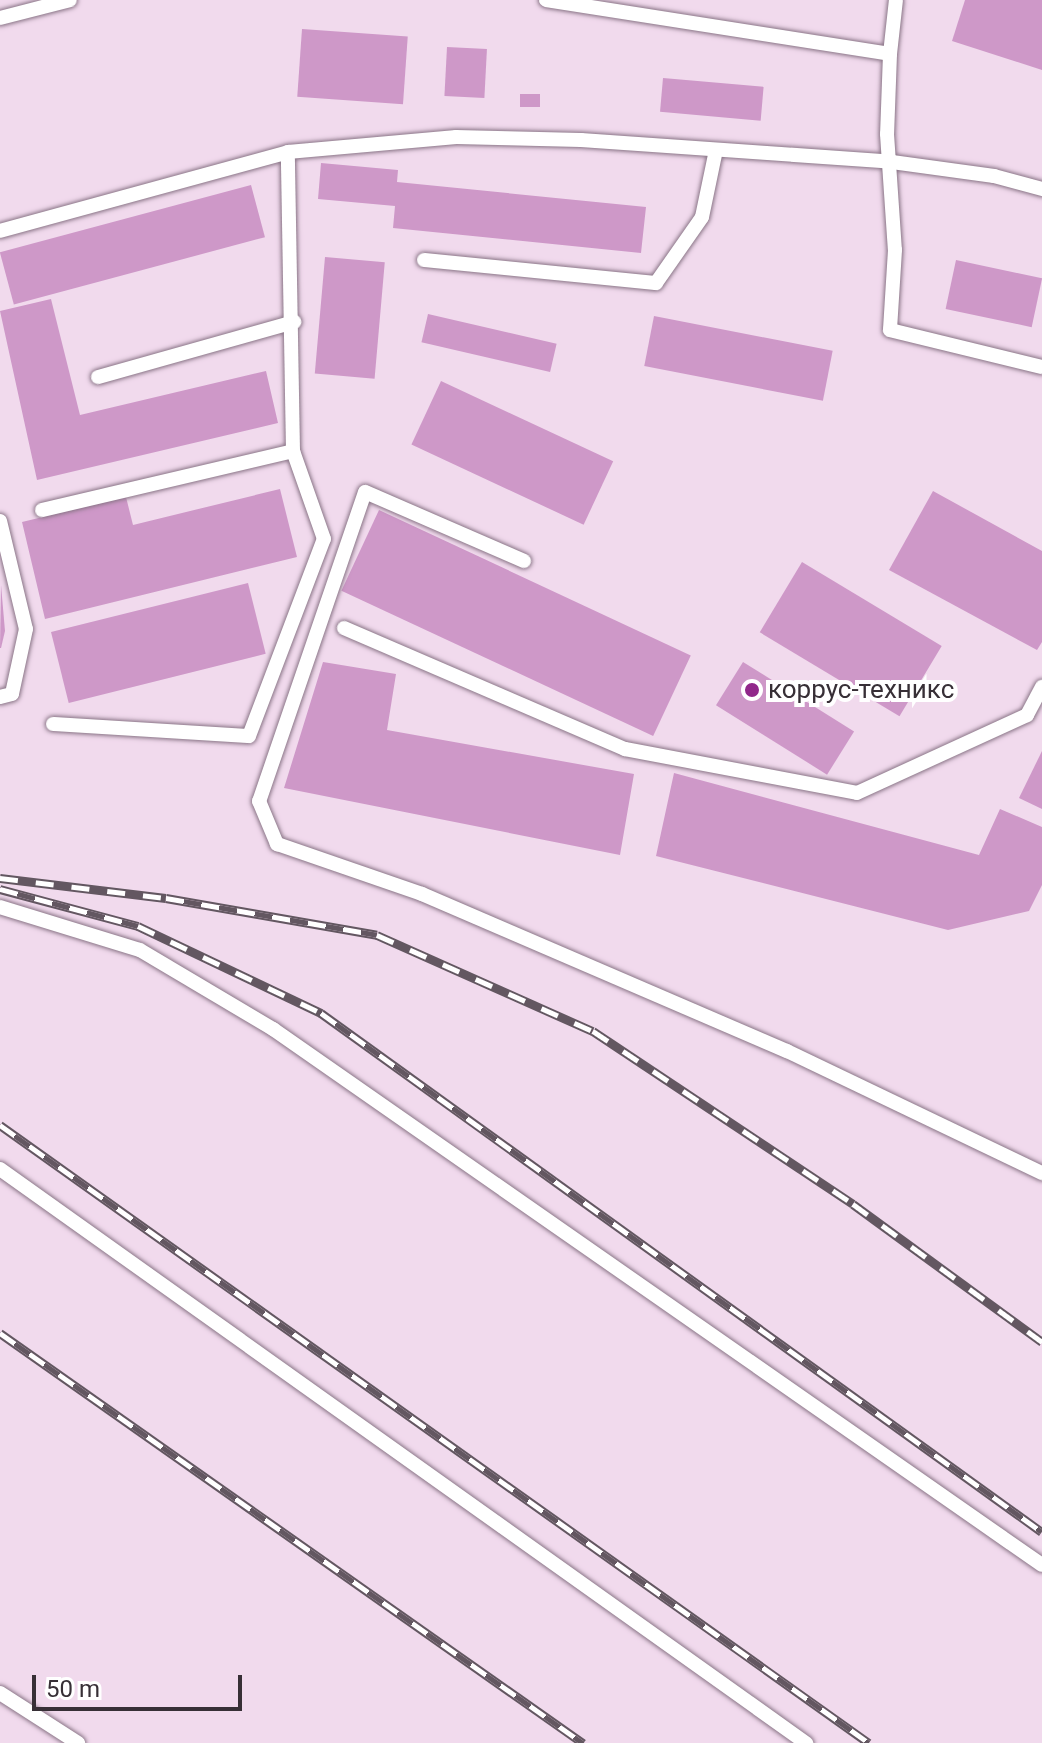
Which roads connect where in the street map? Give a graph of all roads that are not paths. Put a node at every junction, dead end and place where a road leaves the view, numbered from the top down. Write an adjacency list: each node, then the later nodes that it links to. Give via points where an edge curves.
1 (70, 0): 4 (lane)
2 (546, 0): 5 (lane)
3 (896, 0): 5 (lane)
4 (0, 18)
5 (890, 54): 8 (lane, via 887,134)
6 (716, 150): 7 (lane, via 456,137); 8 (lane); 11 (lane, via 702,217 656,283)
7 (288, 152): 10 (lane); 12 (lane)
8 (892, 162): 9 (lane, via 994,176); 13 (lane, via 895,250 890,330)
9 (1042, 189)
10 (0, 231)
11 (424, 260)
12 (294, 322): 14 (lane); 15 (lane)
13 (1042, 367)
14 (98, 377)
15 (293, 451): 16 (lane); 22 (lane, via 324,539 249,736)
16 (42, 510)
17 (0, 521): 21 (lane, via 26,629 12,694)
18 (524, 561): 25 (lane, via 365,492 259,801 277,844 436,900 787,1051)
19 (344, 628): 20 (lane, via 625,749 857,793 1027,715)
20 (1042, 687)
21 (0, 697)
22 (53, 724)
23 (0, 907): 26 (lane, via 140,950 273,1029)
24 (0, 1169): 29 (lane)
25 (1042, 1173)
26 (1042, 1565)
27 (0, 1693): 28 (lane)
28 (78, 1743)
29 (806, 1743)

